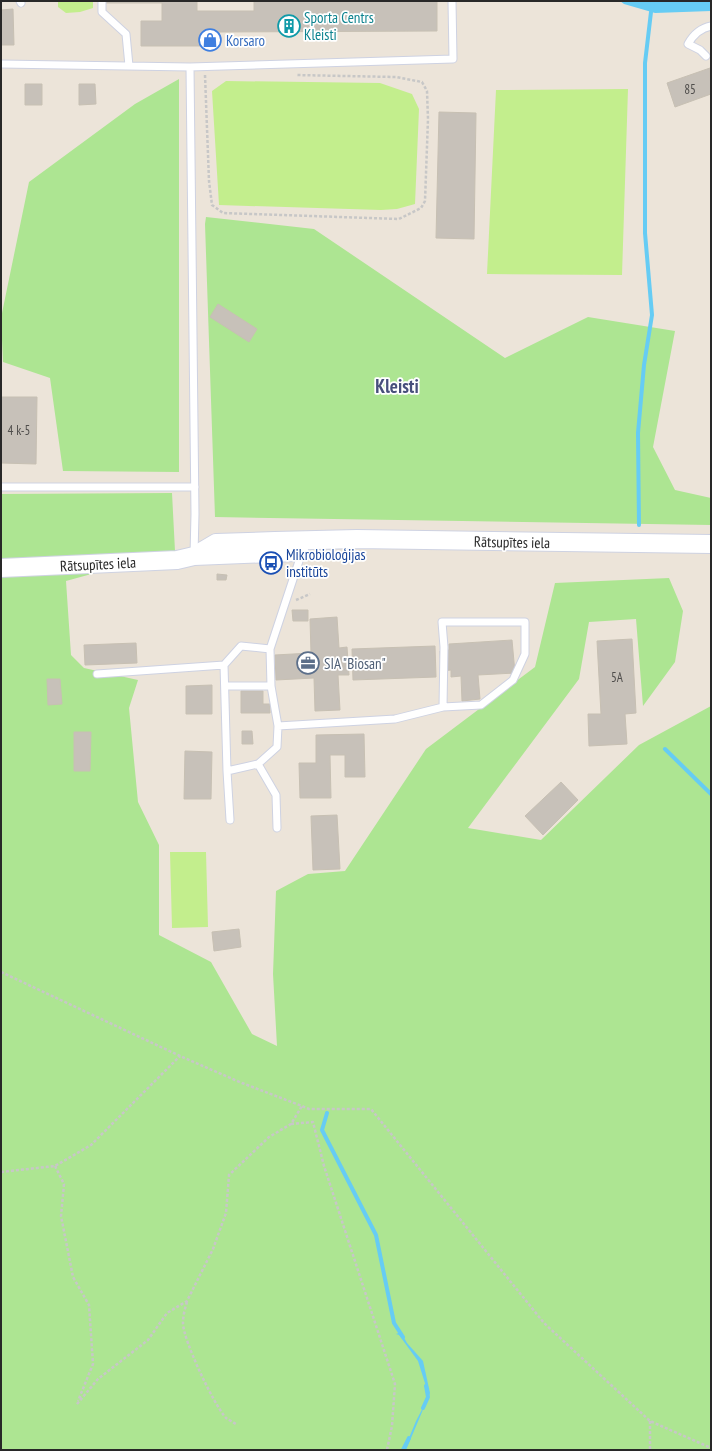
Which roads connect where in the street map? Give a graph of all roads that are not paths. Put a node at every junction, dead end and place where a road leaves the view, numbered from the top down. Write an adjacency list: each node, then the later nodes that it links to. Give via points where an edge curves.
1 (102, 1): 6 (lane, via 102,12 126,34)
2 (452, 1): 7 (lane, via 453,59)
3 (711, 26): 4 (lane, via 705,27 691,38 688,44)
4 (706, 56)
5 (1, 64): 6 (lane)
6 (129, 66): 7 (lane)
7 (190, 67): 9 (lane)
8 (1, 487): 9 (lane)
9 (195, 487): 12 (lane)
10 (314, 541): 11 (street, Rātsupītes iela); 12 (street, Rātsupītes iela, via 216,543); 14 (lane, via 300,558)
11 (711, 544)
12 (194, 556): 13 (street, Rātsupītes iela, via 177,560)
13 (1, 568)
14 (270, 649): 15 (lane, via 241,646); 18 (lane)
15 (224, 665): 16 (lane); 17 (lane)
16 (97, 674)
17 (225, 686): 18 (lane); 22 (lane)
18 (271, 686): 20 (lane)
19 (443, 707): 19 (lane, via 442,622 525,622 525,654 513,680 481,704); 20 (lane, via 395,719)
20 (278, 726): 21 (lane, via 277,747)
21 (258, 764): 22 (lane); 24 (lane, via 276,795)
22 (227, 771): 23 (lane)
23 (230, 820)
24 (277, 828)

